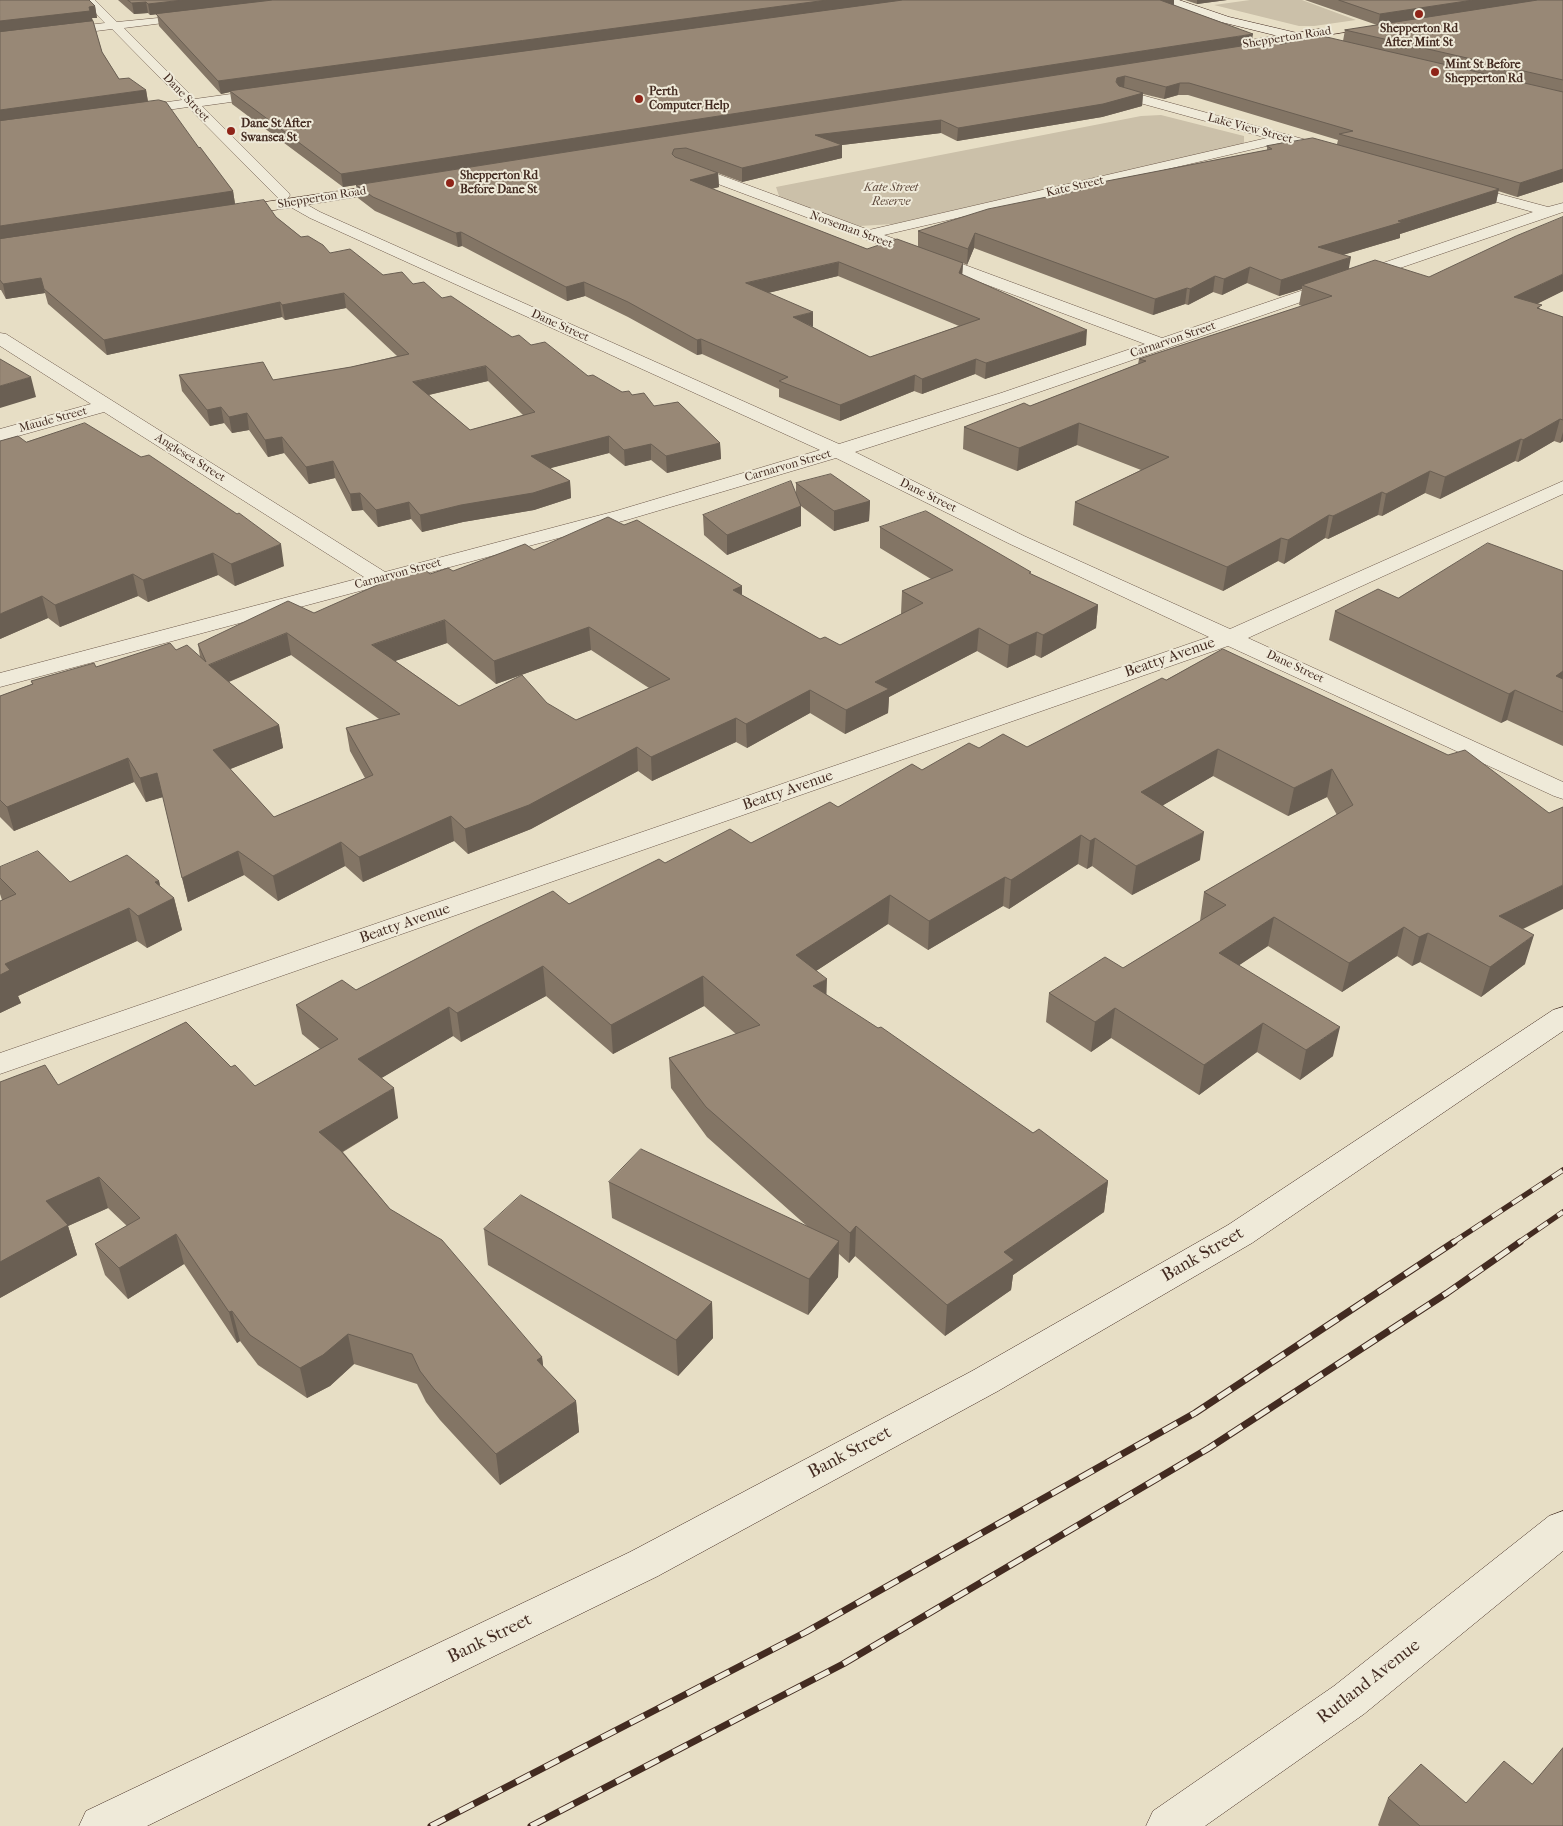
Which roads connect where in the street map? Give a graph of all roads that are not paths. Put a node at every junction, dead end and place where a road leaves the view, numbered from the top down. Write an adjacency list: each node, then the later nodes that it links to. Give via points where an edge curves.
1 (89, 0): 5 (street, Dane Street)
2 (1168, 0): 6 (street, via 1205,14)
3 (1181, 0): 7 (street, via 1232,17)
4 (208, 14): 5 (street)
5 (115, 25): 8 (street); 14 (street, Dane Street)
6 (1298, 37): 7 (street); 7 (highway, Shepperton Road, via 1201,56)
7 (1316, 38): 9 (highway, Shepperton Road); 9 (highway, Shepperton Road, via 1392,26); 11 (street)
8 (0, 39)
9 (1334, 39): 10 (street)
10 (1361, 46)
11 (1347, 48)
12 (278, 91): 14 (street)
13 (1123, 94): 16 (street, Lake View Street)
14 (191, 102): 15 (street); 21 (street, Dane Street)
15 (118, 112)
16 (1284, 138): 17 (street, Lake View Street); 24 (street, Kate Street)
17 (1348, 156)
18 (681, 166): 24 (street, Norseman Street)
19 (404, 181): 21 (highway, Shepperton Road)
20 (1451, 184): 23 (street)
21 (288, 199): 22 (highway, Shepperton Road); 29 (street, Dane Street, via 315,215)
22 (218, 210)
23 (1556, 210): 26 (street, Carnarvon Street)
24 (866, 235): 26 (street, Norseman Street)
25 (0, 338): 27 (street, Anglesea Street)
26 (1161, 344): 29 (street, Carnarvon Street)
27 (107, 405): 28 (street, Maude Street); 31 (street, Anglesea Street)
28 (0, 434)
29 (838, 451): 31 (street, Carnarvon Street, via 623,515); 32 (street, Dane Street, via 1018,540)
30 (1563, 487): 32 (street, Beatty Avenue)
31 (380, 578): 33 (street, Carnarvon Street)
32 (1231, 637): 34 (street, Dane Street); 36 (street, Beatty Avenue)
33 (0, 680)
34 (1563, 791)
35 (1563, 1017): 38 (street, Bank Street, via 1240,1234 985,1381 644,1564)
36 (0, 1064)
37 (1563, 1528): 39 (street, Rutland Avenue, via 1349,1700)
38 (101, 1826)
39 (1168, 1826)

